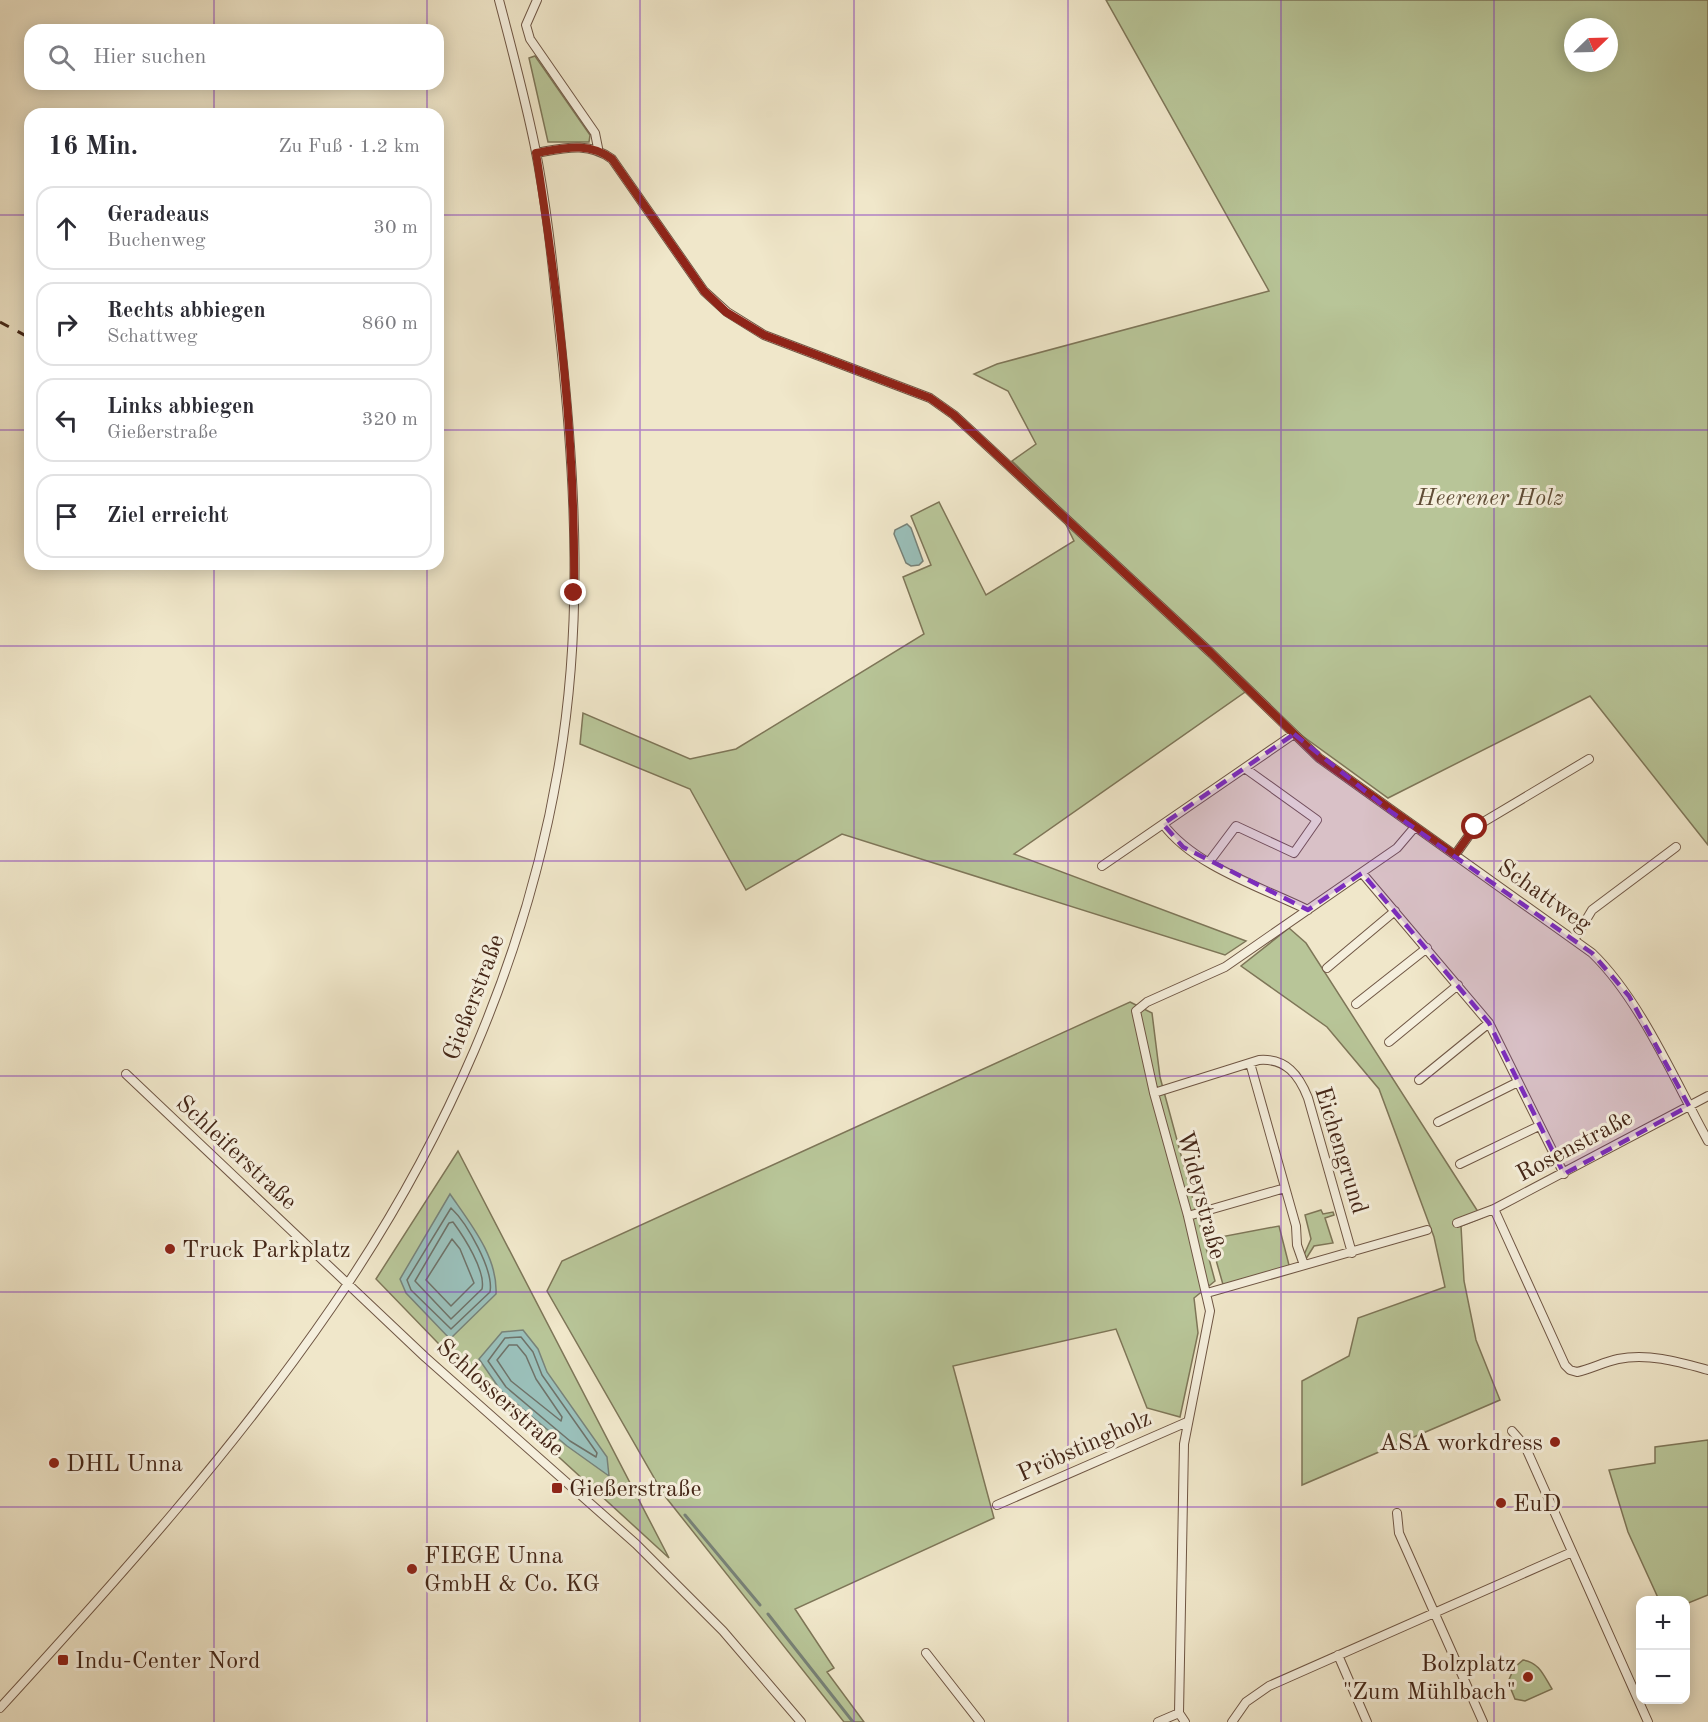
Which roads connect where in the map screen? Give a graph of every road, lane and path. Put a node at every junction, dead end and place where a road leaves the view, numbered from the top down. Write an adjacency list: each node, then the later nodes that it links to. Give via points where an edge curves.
1 (499, 0): 4 (street)
2 (537, 0): 3 (street, via 526,25 530,39 595,133)
3 (598, 148): 4 (street); 5 (street, Schattweg, via 612,159 704,291 726,312 764,335 930,398 954,415)
4 (536, 153): 43 (street, Gießerstraße, via 556,301 573,476 573,636 559,766 519,932 480,1035 453,1100)
5 (1294, 734): 7 (street); 9 (street, Schattweg, via 1319,758)
6 (1589, 759): 11 (street, via 1475,827)
7 (1246, 768): 8 (street); 12 (street, via 1317,820 1294,853 1236,826)
8 (1163, 824): 12 (street, via 1183,847); 13 (street)
9 (1414, 828): 11 (street, Schattweg); 14 (street, Wideystraße, via 1397,848)
10 (1676, 847): 17 (street, via 1592,910)
11 (1455, 855): 17 (street, Schattweg)
12 (1209, 862): 15 (street)
13 (1102, 866)
14 (1362, 873): 15 (street, Wideystraße); 16 (street)
15 (1308, 910): 28 (street, Wideystraße, via 1225,967 1147,1002 1136,1011)
16 (1395, 910): 18 (street); 19 (street)
17 (1574, 940): 30 (street, Schattweg, via 1618,980)
18 (1427, 948): 20 (street); 21 (street)
19 (1327, 968)
20 (1458, 985): 22 (street); 23 (street)
21 (1356, 1004)
22 (1489, 1023): 26 (street); 27 (street)
23 (1389, 1042)
24 (1250, 1063): 28 (street, Eichengrund); 36 (street); 41 (street, Eichengrund, via 1270,1059 1279,1062 1290,1068 1304,1087)
25 (126, 1074): 43 (street, Schleiferstraße)
26 (1419, 1080)
27 (1518, 1082): 31 (street); 32 (street)
28 (1154, 1093): 38 (street, Wideystraße)
29 (1708, 1096): 30 (street, Rosenstraße)
30 (1689, 1106): 33 (street, Schattweg); 35 (street, Rosenstraße)
31 (1438, 1122)
32 (1539, 1126): 34 (street); 35 (street)
33 (1708, 1141)
34 (1460, 1164)
35 (1564, 1174): 37 (street, Rosenstraße)
36 (1286, 1188): 38 (street); 42 (street)
37 (1494, 1209): 39 (street, Rosenstraße); 45 (street, via 1570,1370 1577,1372 1610,1361 1641,1357)
38 (1188, 1216): 44 (street, Wideystraße)
39 (1457, 1222)
40 (1427, 1230): 41 (street)
41 (1352, 1252): 42 (street)
42 (1304, 1265): 44 (street)
43 (348, 1284): 54 (street, Gießerstraße, via 296,1359 212,1464 129,1565); 56 (street, Schlosserstraße, via 488,1415 636,1544 723,1631)
44 (1207, 1293): 46 (street, Wideystraße, via 1210,1311)
45 (1708, 1370)
46 (1187, 1422): 48 (street, Pröbstingholz); 55 (street, Wideystraße)
47 (1512, 1431): 50 (street, via 1525,1446)
48 (996, 1505)
49 (1397, 1513): 51 (street, via 1399,1533)
50 (1572, 1552): 51 (street); 63 (street)
51 (1435, 1613): 53 (street); 62 (street)
52 (926, 1653): 57 (street)
53 (1338, 1655): 60 (street, via 1255,1694); 61 (street)
54 (0, 1708)
55 (1179, 1713): 58 (street); 59 (street)
56 (801, 1722)
57 (980, 1722)
58 (1158, 1722)
59 (1185, 1722)
60 (1232, 1722)
61 (1367, 1722)
62 (1483, 1722)
63 (1648, 1722)

